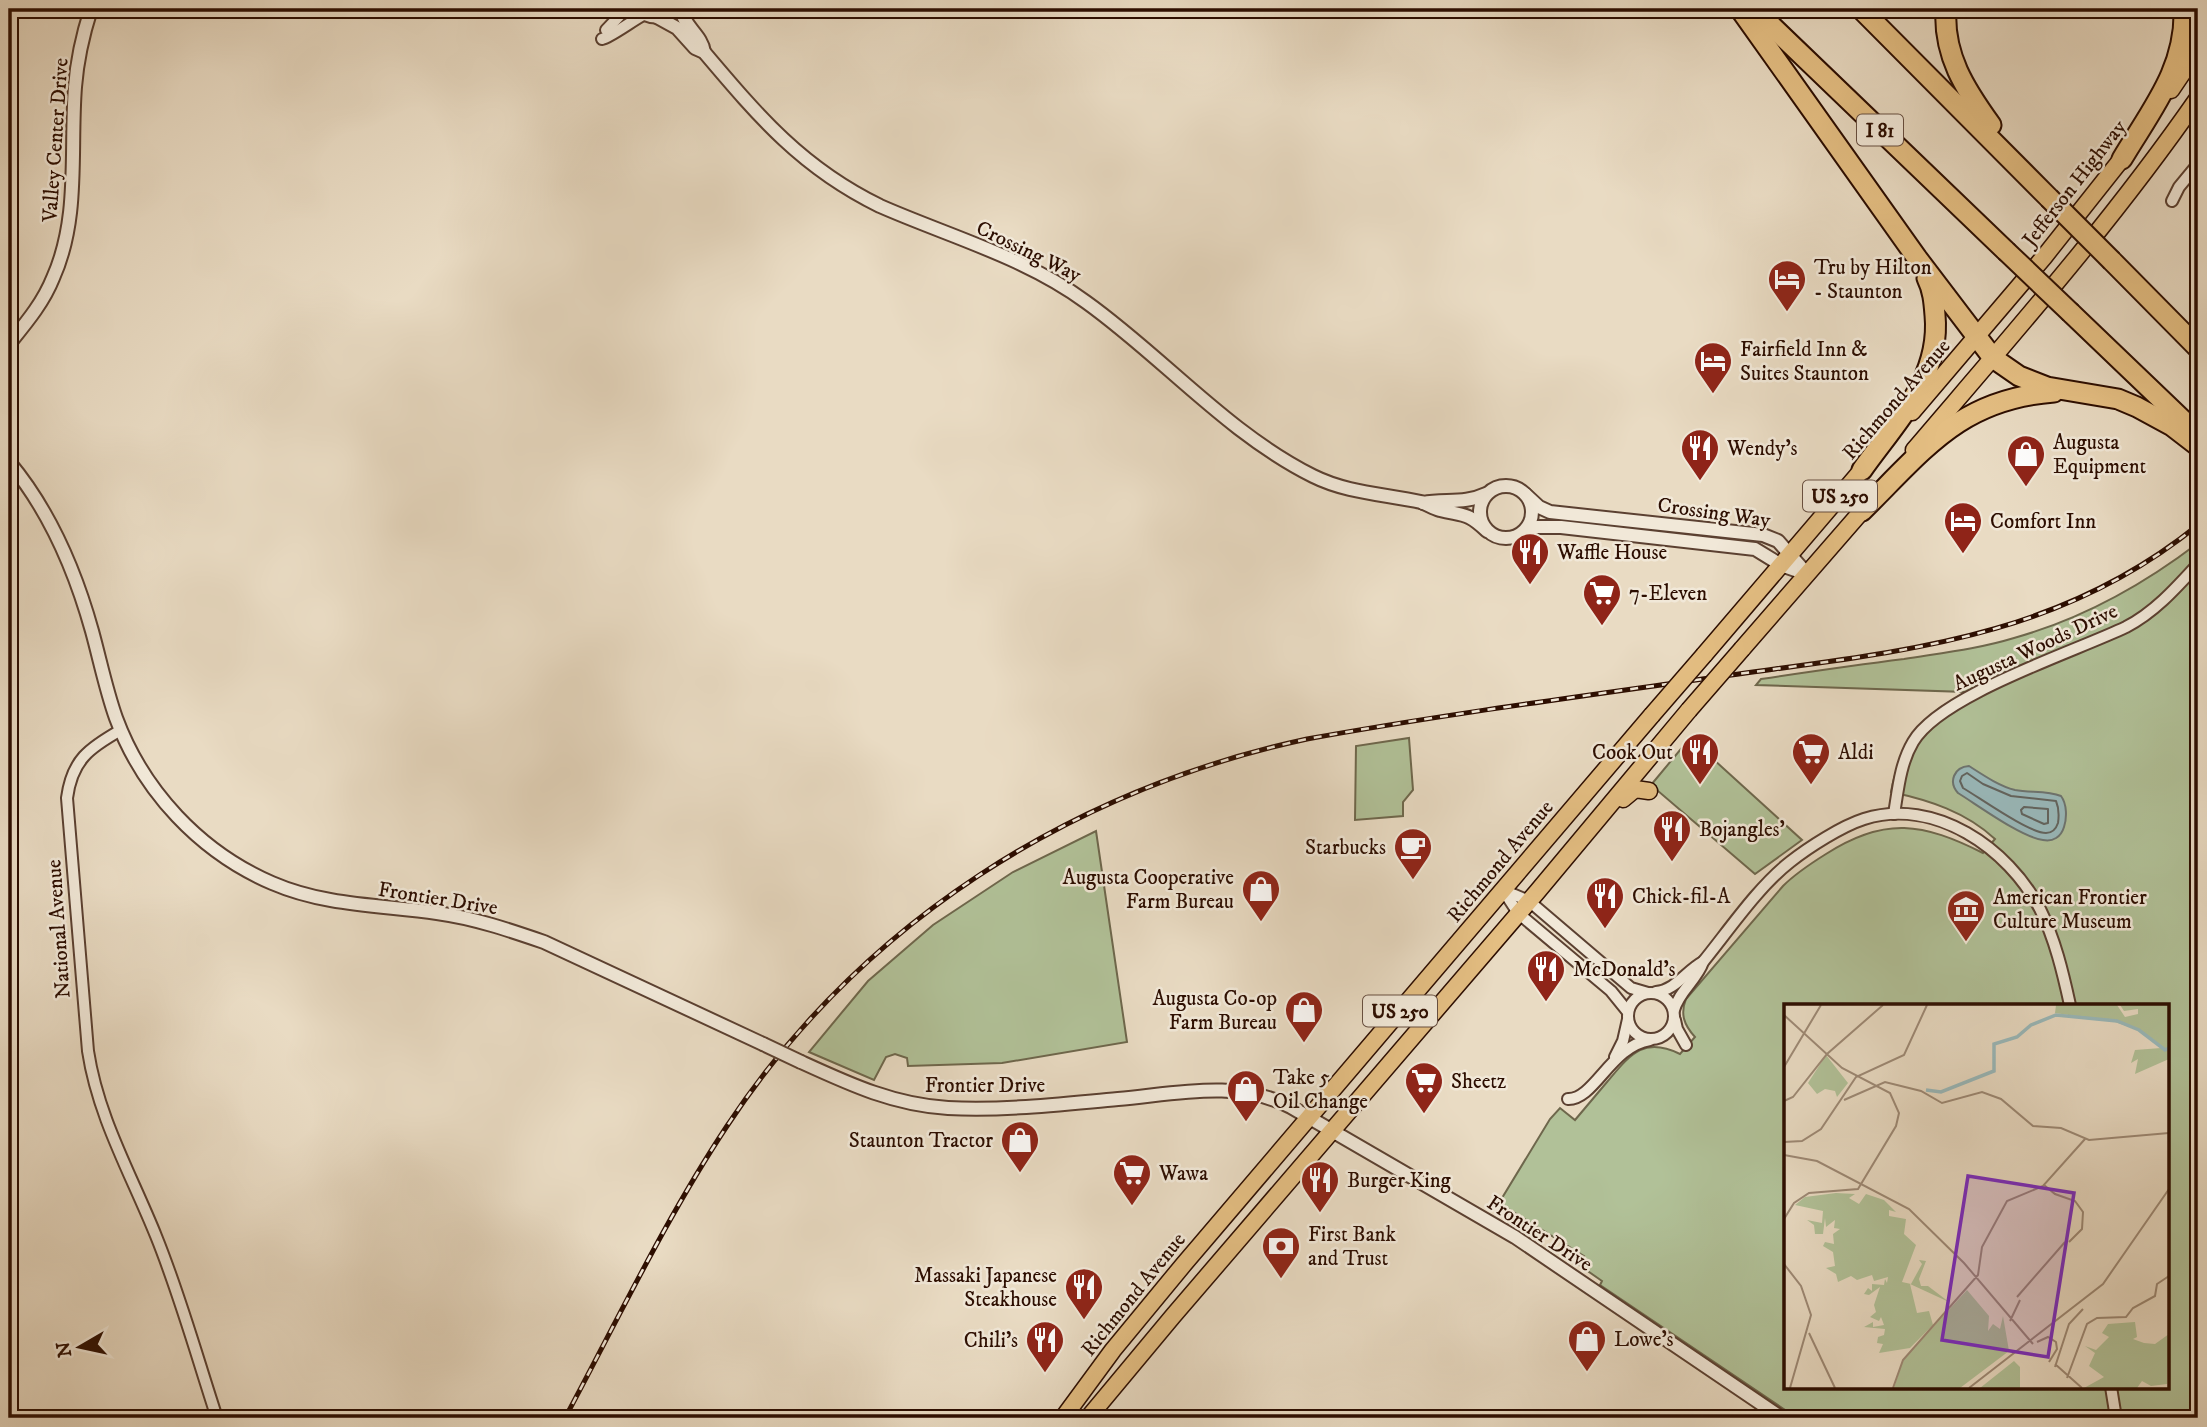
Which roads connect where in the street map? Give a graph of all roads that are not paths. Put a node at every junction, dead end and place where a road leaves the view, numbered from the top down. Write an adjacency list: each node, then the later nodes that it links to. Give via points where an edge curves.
1 (91, 9): 20 (street, Valley Center Drive, via 75,89 65,242 40,304)
2 (626, 9): 10 (street, via 602,39)
3 (673, 9): 10 (street, via 664,15)
4 (681, 9): 12 (street, Crossing Way)
5 (1740, 9): 18 (highway)
6 (1754, 9): 24 (highway, I 81, bridge)
7 (1861, 9): 16 (highway)
8 (1946, 9): 16 (highway, via 1948,42 1964,86)
9 (2184, 9): 14 (highway, via 2183,38 2173,75)
10 (647, 13): 12 (street, Crossing Way, via 677,28)
11 (2198, 50): 14 (main road, Jefferson Highway / US 250)
12 (704, 52): 30 (street, Crossing Way, via 752,109 811,165 859,195 1058,284 1086,302 1247,436 1315,478 1363,493)
13 (2198, 98): 22 (main road, US 250, via 2120,204)
14 (2122, 159): 19 (main road, Jefferson Highway / US 250)
15 (2198, 164): 17 (street)
16 (2031, 180): 21 (highway, bridge)
17 (2172, 201)
18 (1917, 258): 19 (highway); 27 (highway, via 1934,297 1934,354 1914,399)
19 (1976, 338): 22 (highway); 27 (main road, Richmond Avenue / US 250)
20 (9, 344)
21 (2198, 348)
22 (1993, 358): 23 (highway, via 2025,379); 31 (main road, US 250)
23 (2062, 391): 25 (highway, via 2118,399 2172,426); 31 (highway, via 2010,399 1958,421 1931,441)
24 (2198, 436)
25 (2198, 446)
26 (9, 462): 41 (street, via 39,505 72,569)
27 (1862, 470): 38 (main road, Richmond Avenue / US 250)
28 (1488, 493): 29 (street, via 1504,485); 30 (street, Crossing Way, via 1466,501); 34 (street, via 1480,509)
29 (1525, 494): 32 (street, Crossing Way, via 1550,512); 35 (street, via 1533,510)
30 (1422, 503): 34 (street, Crossing Way, via 1465,514)
31 (1862, 511): 40 (main road, US 250)
32 (1632, 520): 33 (street, Crossing Way); 36 (street)
33 (1706, 528): 37 (street, via 1686,534 1643,528); 38 (street, Crossing Way, via 1778,541)
34 (1487, 531): 35 (street, via 1509,539)
35 (1525, 531): 36 (street, Crossing Way, via 1536,527)
36 (1594, 531): 37 (street, Crossing Way)
37 (1631, 536): 38 (street, Crossing Way, via 1755,549)
38 (1786, 559): 40 (street, Crossing Way); 43 (main road, Richmond Avenue / US 250, bridge)
39 (2198, 564): 42 (street, Augusta Woods Drive, via 2167,597 2127,626 1973,694 1927,725 1913,741)
40 (1807, 574): 44 (main road, Richmond Avenue / US 250, bridge, via 1650,757 1645,774 1649,791 1639,788 1630,792 1596,832 1581,838)
41 (121, 730): 53 (street, Frontier Drive, bridge, via 144,774 178,817 216,851 263,878 321,899 447,915 513,931 867,1092 931,1107 959,1108 1231,1090 1266,1096); 56 (street, National Avenue, via 83,756 67,798 88,1051 104,1116 173,1282)
42 (1894, 814): 45 (street, via 1858,821 1791,861); 47 (street, via 1950,824 1989,847 2016,873 2046,923)
43 (1503, 890): 44 (street); 53 (main road, Richmond Avenue / US 250)
44 (1523, 907): 46 (street, via 1631,988); 49 (street, via 1611,991); 54 (main road, Richmond Avenue / US 250)
45 (1703, 962): 46 (street, via 1670,989); 48 (street, via 1678,998)
46 (1651, 993): 48 (street, via 1664,996); 49 (street, via 1637,997)
47 (2070, 1004)
48 (1674, 1013): 50 (street, via 1671,1029); 50 (street, via 1686,1045)
49 (1628, 1015): 50 (street, via 1639,1035); 51 (street)
50 (1656, 1038): 51 (street, via 1634,1044)
51 (1614, 1059): 52 (street, via 1583,1095)
52 (1568, 1100)
53 (1308, 1117): 54 (street, Frontier Drive); 57 (main road, Richmond Avenue / US 250, via 1147,1308)
54 (1331, 1131): 58 (main road, Richmond Avenue / US 250); 59 (street, Frontier Drive, via 1516,1237)
55 (2111, 1388): 60 (street)
56 (217, 1418)
57 (1063, 1418)
58 (1088, 1418)
59 (1782, 1418)
60 (2116, 1418)

